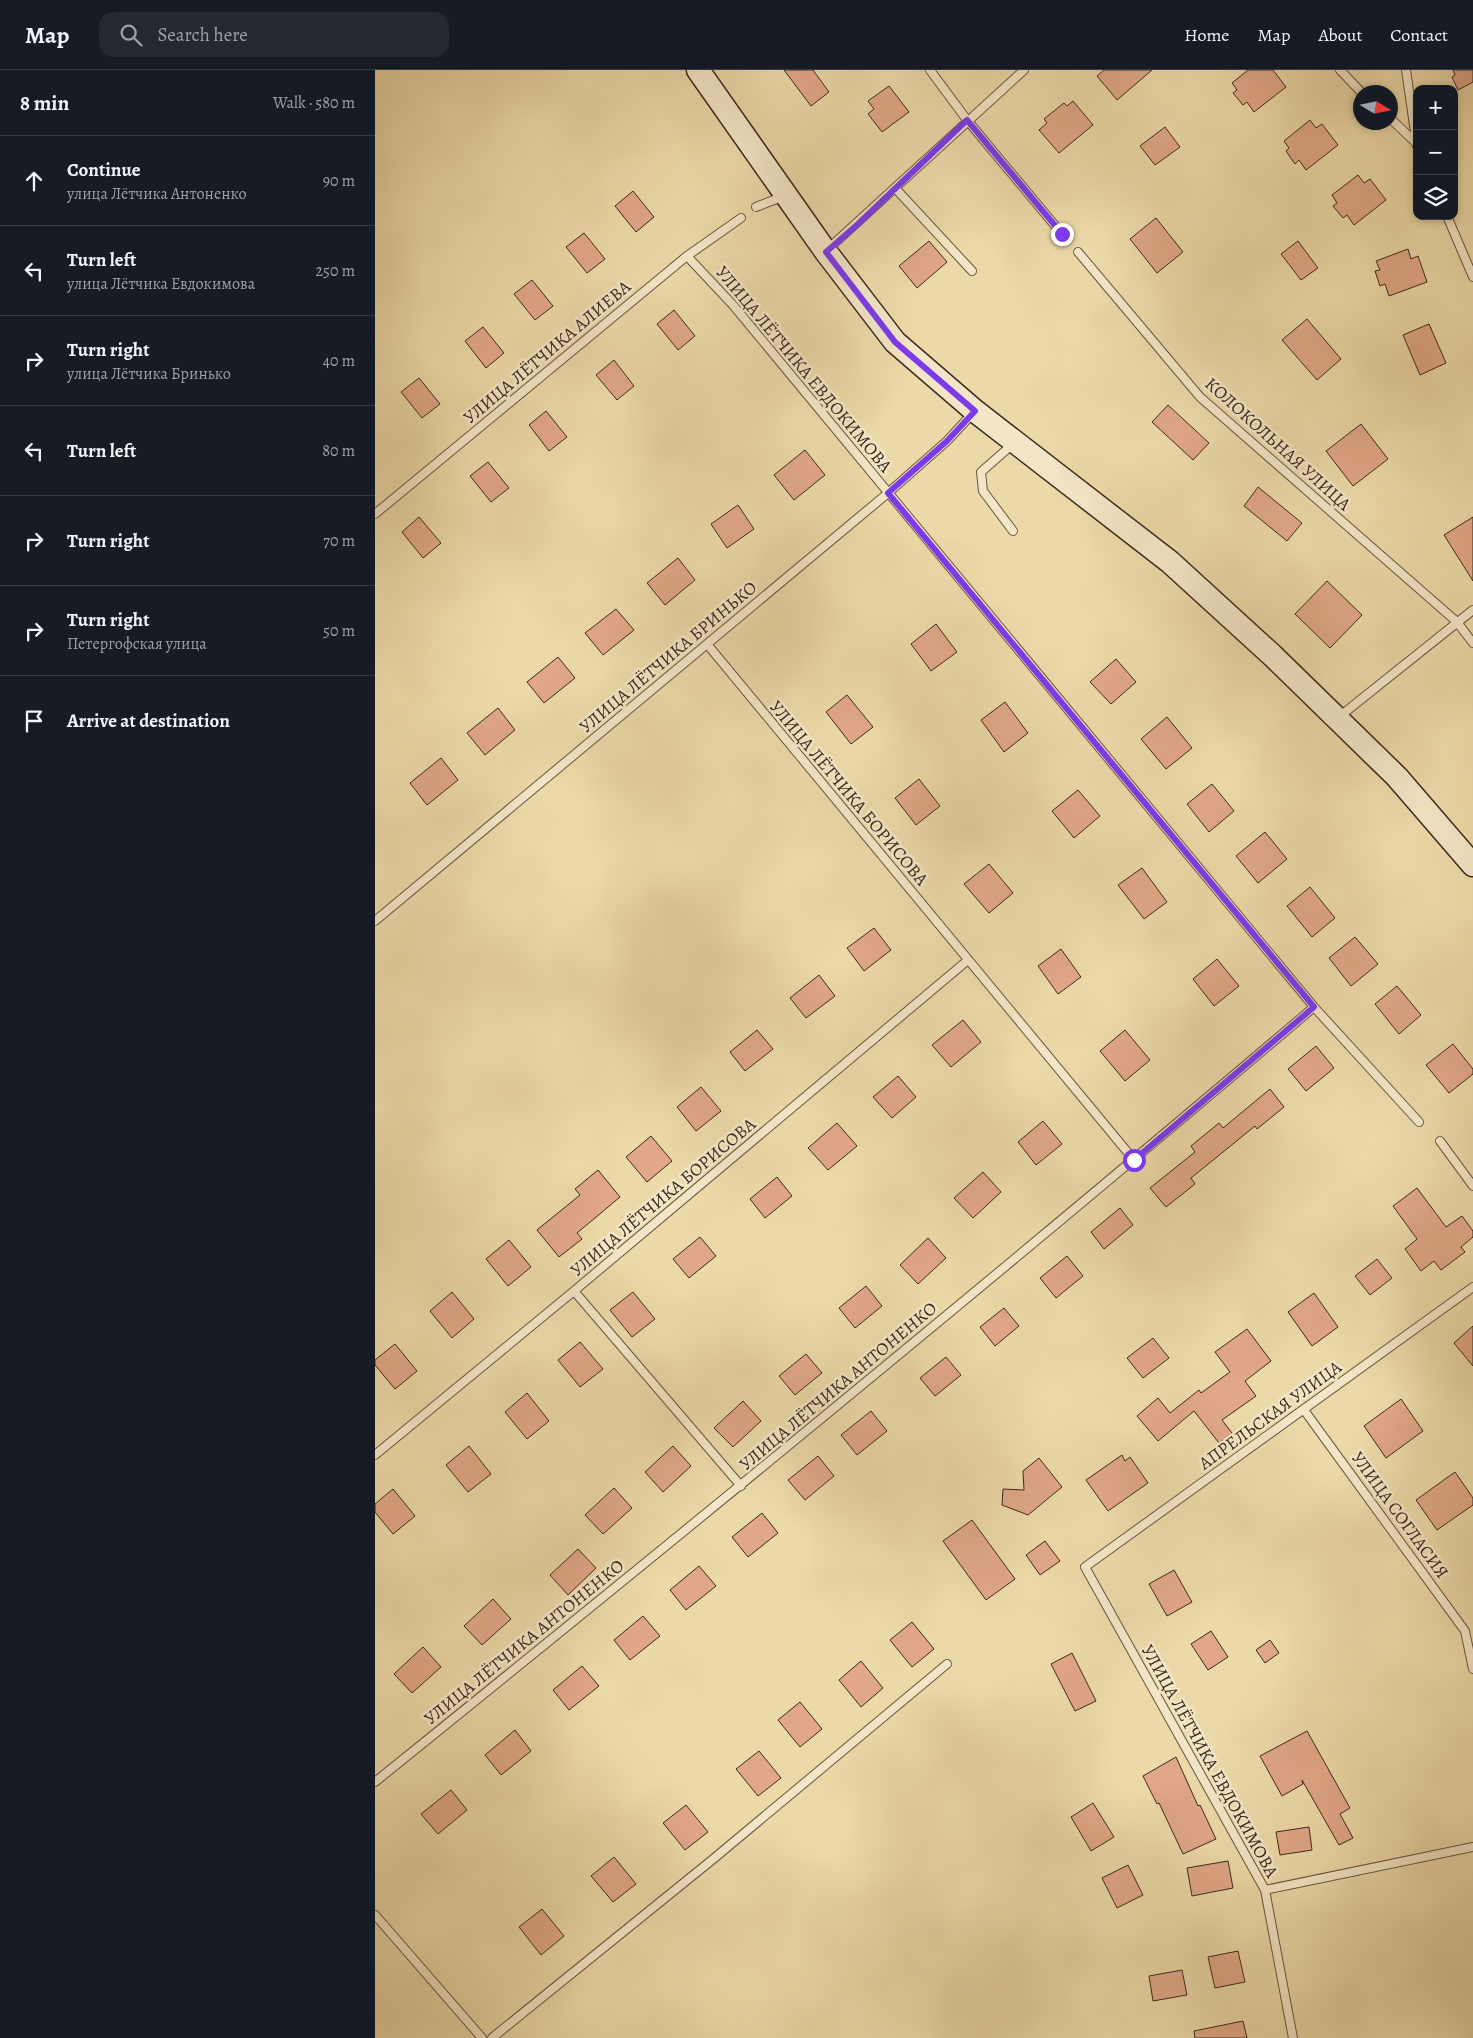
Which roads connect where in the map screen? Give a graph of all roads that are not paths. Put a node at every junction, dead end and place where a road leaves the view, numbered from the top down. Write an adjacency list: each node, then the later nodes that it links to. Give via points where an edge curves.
1 (698, 70): 12 (street)
2 (930, 70): 7 (lane)
3 (1024, 70): 7 (lane)
4 (1340, 70): 6 (lane)
5 (1406, 70): 9 (lane)
6 (1354, 85)
7 (967, 120): 11 (lane); 16 (lane)
8 (1398, 126): 10 (lane)
9 (1414, 130)
10 (1413, 141)
11 (895, 188): 17 (lane); 20 (lane)
12 (786, 195): 13 (lane); 17 (street)
13 (756, 207)
14 (741, 218): 19 (lane, УЛИЦА ЛЁТЧИКА АЛИЕВА)
15 (1449, 220): 21 (lane)
16 (1062, 234)
17 (826, 252): 22 (street, via 895,342)
18 (1078, 252): 28 (lane, КОЛОКОЛЬНАЯ УЛИЦА, via 1200,397)
19 (687, 256): 24 (lane, УЛИЦА ЛЁТЧИКА ЕВДОКИМОВА, via 733,305); 25 (lane, УЛИЦА ЛЁТЧИКА АЛИЕВА)
20 (972, 271)
21 (1473, 276)
22 (975, 411): 23 (street); 24 (lane, УЛИЦА ЛЁТЧИКА БРИНЬКО, via 947,441)
23 (1015, 441): 26 (lane, via 981,472 983,491); 31 (street, via 1170,562)
24 (888, 493): 30 (lane, УЛИЦА ЛЁТЧИКА БРИНЬКО); 35 (lane, УЛИЦА ЛЁТЧИКА ЕВДОКИМОВА)
25 (375, 514)
26 (1013, 531)
27 (1473, 610): 28 (lane)
28 (1457, 622): 29 (lane, КОЛОКОЛЬНАЯ УЛИЦА); 31 (lane)
29 (1473, 642)
30 (707, 644): 33 (lane, УЛИЦА ЛЁТЧИКА БРИНЬКО); 34 (lane, УЛИЦА ЛЁТЧИКА БОРИСОВА)
31 (1337, 718): 32 (street, via 1397,777)
32 (1473, 866)
33 (375, 921)
34 (969, 960): 38 (lane, УЛИЦА ЛЁТЧИКА БОРИСОВА); 41 (lane, УЛИЦА ЛЁТЧИКА БОРИСОВА)
35 (1314, 1007): 36 (lane, УЛИЦА ЛЁТЧИКА ЕВДОКИМОВА); 38 (lane, УЛИЦА ЛЁТЧИКА АНТОНЕНКО)
36 (1419, 1122)
37 (1440, 1141): 39 (lane)
38 (1134, 1160): 44 (lane, УЛИЦА ЛЁТЧИКА АНТОНЕНКО)
39 (1473, 1186)
40 (1473, 1287): 42 (lane, АПРЕЛЬСКАЯ УЛИЦА)
41 (574, 1291): 43 (lane, УЛИЦА ЛЁТЧИКА БОРИСОВА); 44 (lane)
42 (1304, 1410): 45 (lane, АПРЕЛЬСКАЯ УЛИЦА); 47 (lane, УЛИЦА СОГЛАСИЯ, via 1465,1631)
43 (375, 1455)
44 (741, 1486): 48 (lane, УЛИЦА ЛЁТЧИКА АНТОНЕНКО)
45 (1085, 1567): 50 (lane, УЛИЦА ЛЁТЧИКА ЕВДОКИМОВА)
46 (947, 1664): 53 (lane)
47 (1473, 1670)
48 (375, 1782)
49 (1473, 1847): 50 (lane)
50 (1265, 1890): 54 (lane, УЛИЦА ЛЁТЧИКА ЕВДОКИМОВА)
51 (375, 1915): 52 (lane)
52 (482, 2038)
53 (492, 2038)
54 (1293, 2038)

